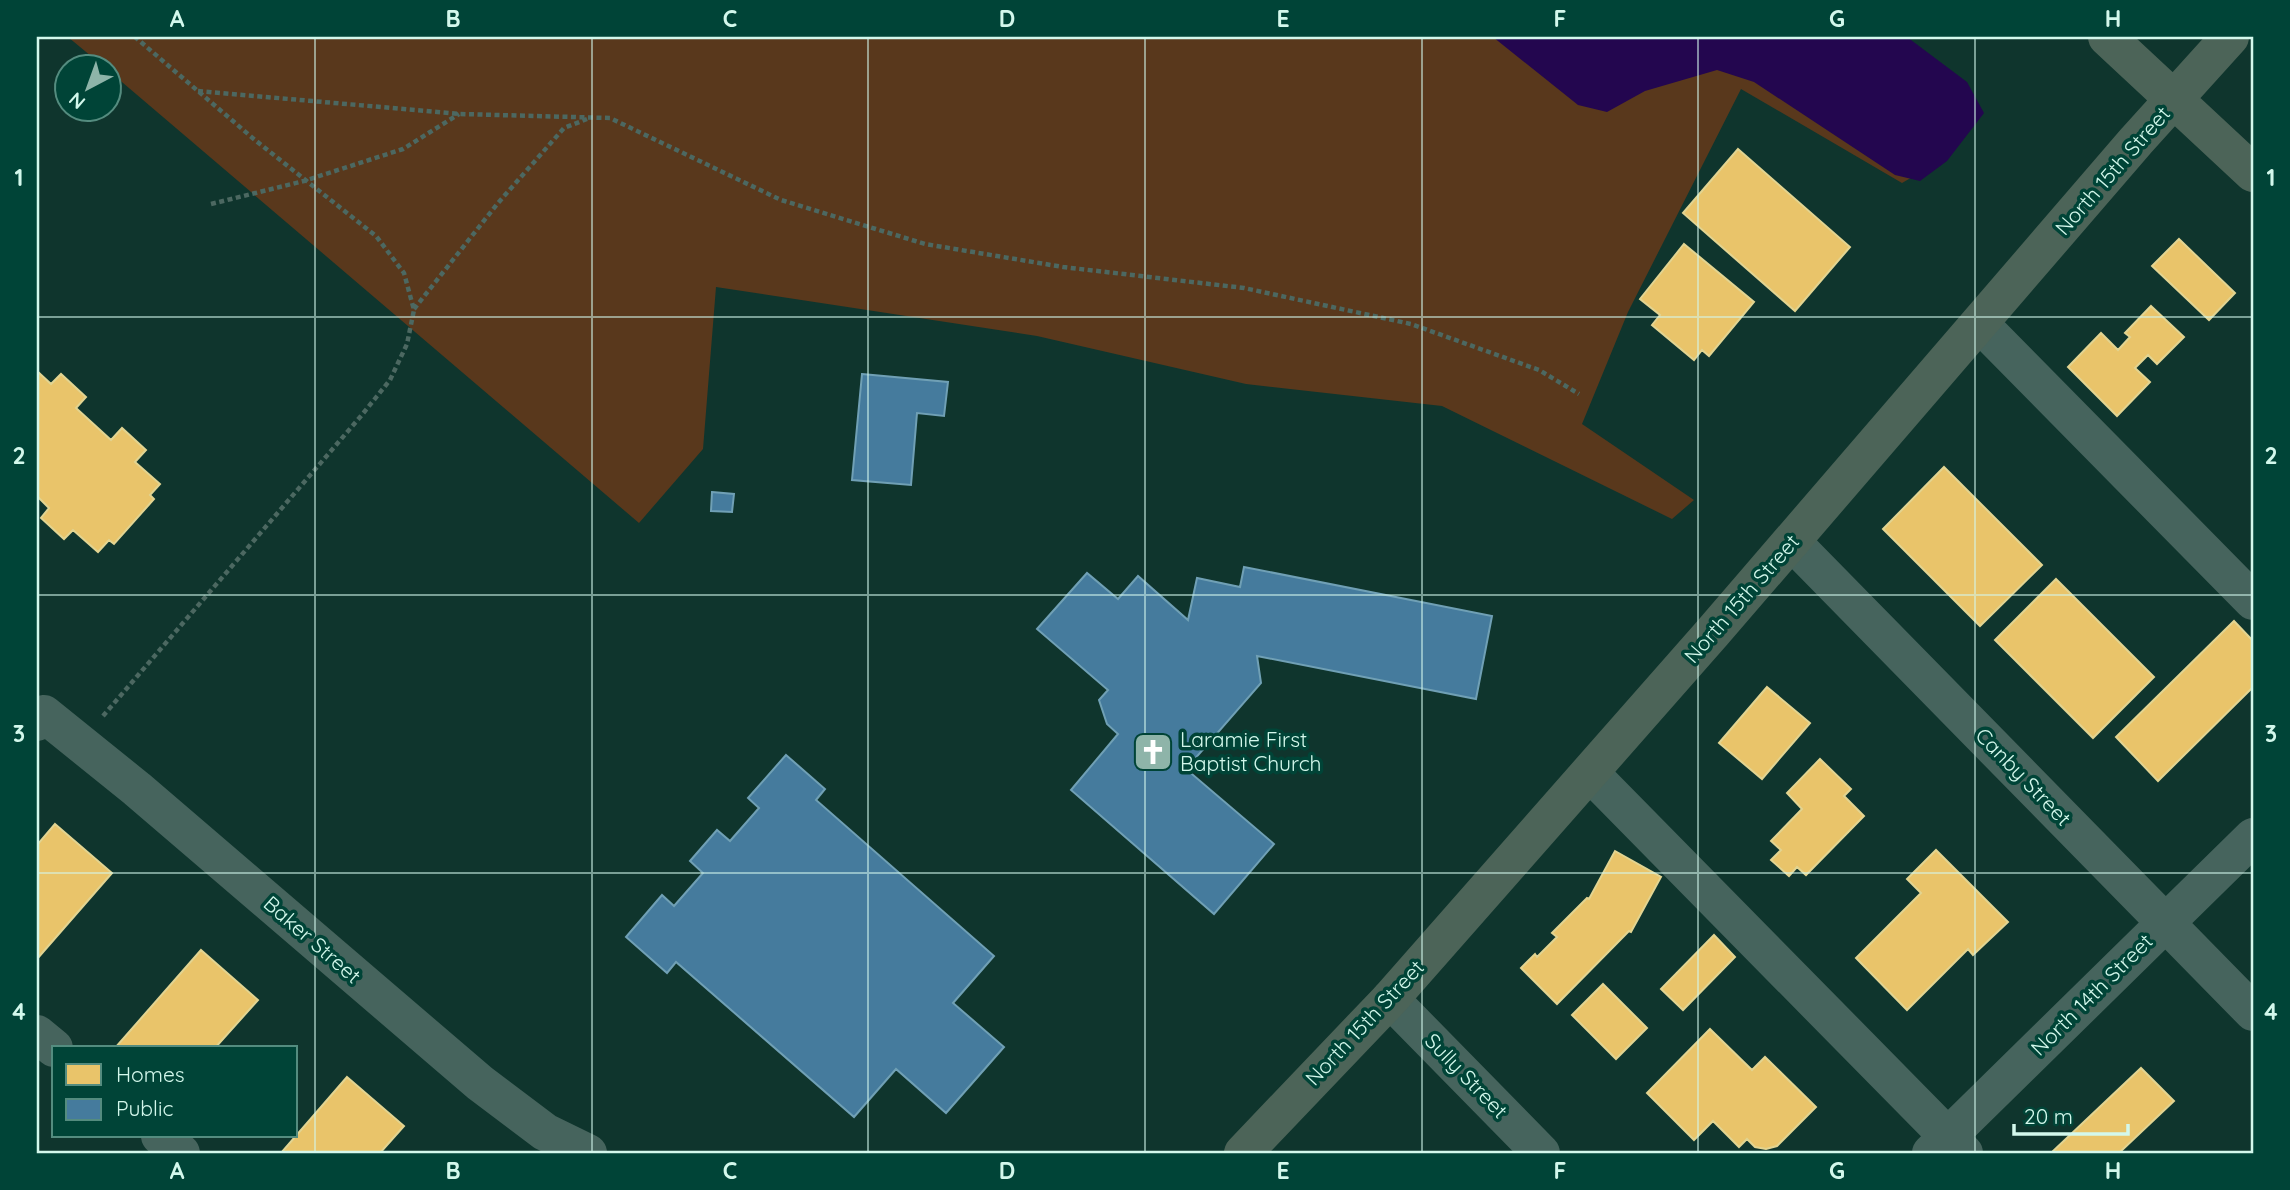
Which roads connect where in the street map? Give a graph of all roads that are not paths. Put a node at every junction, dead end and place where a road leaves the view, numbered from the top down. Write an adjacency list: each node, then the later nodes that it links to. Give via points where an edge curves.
1 (2107, 37): 3 (main road)
2 (2230, 37): 3 (main road, North 15th Street)
3 (2175, 100): 4 (main road); 5 (main road, North 15th Street)
4 (2253, 173)
5 (1980, 324): 6 (main road, North 15th Street); 7 (street)
6 (1792, 542): 9 (main road, North 15th Street); 11 (street, Canby Street)
7 (2253, 601)
8 (40, 718): 19 (street, Baker Street, via 137,789 480,1083 545,1132)
9 (1590, 773): 12 (main road, North 15th Street); 17 (street)
10 (2253, 836): 11 (street, North 14th Street)
11 (2165, 922): 13 (street, Canby Street); 17 (street, North 14th Street)
12 (1390, 999): 20 (main road, North 15th Street); 21 (street, Sully Street)
13 (2253, 1012)
14 (37, 1034): 15 (street)
15 (52, 1046)
16 (162, 1138): 18 (street)
17 (1948, 1148)
18 (181, 1153)
19 (588, 1153)
20 (1243, 1153)
21 (1541, 1153)

